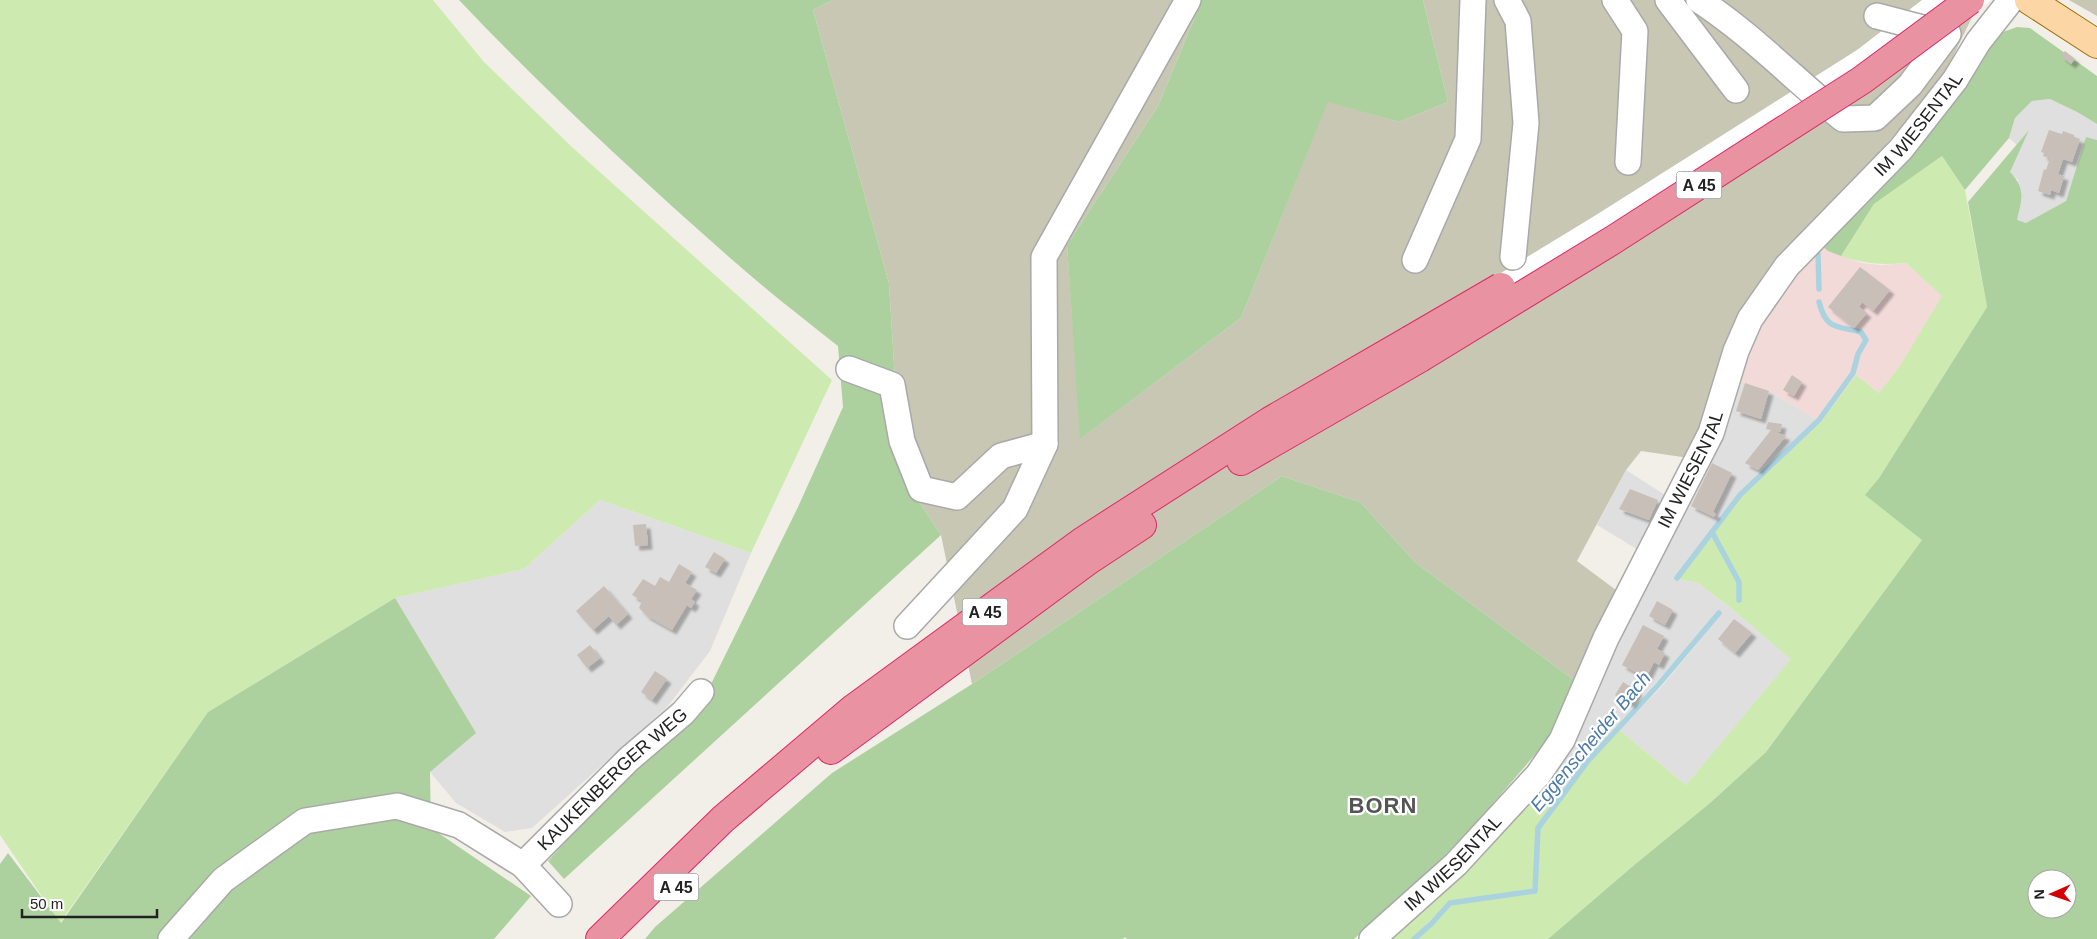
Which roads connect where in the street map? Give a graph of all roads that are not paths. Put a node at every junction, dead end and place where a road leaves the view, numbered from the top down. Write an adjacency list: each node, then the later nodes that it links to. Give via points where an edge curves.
1 (1188, 0): 21 (street, via 1044,257)
2 (1473, 0): 18 (street, via 1468,139)
3 (1507, 0): 17 (street, via 1518,21 1526,123)
4 (1615, 0): 16 (street, via 1635,31)
5 (1668, 0): 15 (street)
6 (1699, 0): 12 (street, via 1766,51 1843,119 1875,118 1910,84)
7 (1948, 0): 19 (highway, A 45, bridge, via 1854,67)
8 (1970, 0): 19 (highway, A 45, bridge, via 1854,85 1613,240)
9 (2011, 0): 13 (street, IM WIESENTAL)
10 (2028, 0): 14 (main road)
11 (1877, 16): 12 (street)
12 (1948, 34): 13 (street)
13 (1978, 42): 29 (street, IM WIESENTAL, via 1955,80 1901,149 1787,266 1750,319 1736,351 1711,433 1606,638 1562,740 1538,774 1456,864)
14 (2097, 44)
15 (1736, 90)
16 (1628, 162)
17 (1513, 257)
18 (1415, 260)
19 (1415, 349): 27 (highway, A 45, via 1270,421 1083,541 854,708 723,819); 28 (highway, A 45, via 1089,560 843,741 729,835)
20 (849, 369): 21 (street, via 892,385 902,441 920,489 957,498 1001,456)
21 (1045, 444): 22 (street, via 1015,509)
22 (907, 626)
23 (701, 692): 24 (street, KAUKENBERGER WEG, via 683,713 629,758)
24 (523, 865): 25 (street); 26 (street, via 459,825 397,806 305,821 223,880)
25 (559, 904)
26 (171, 939)
27 (600, 939)
28 (622, 939)
29 (1372, 939)

